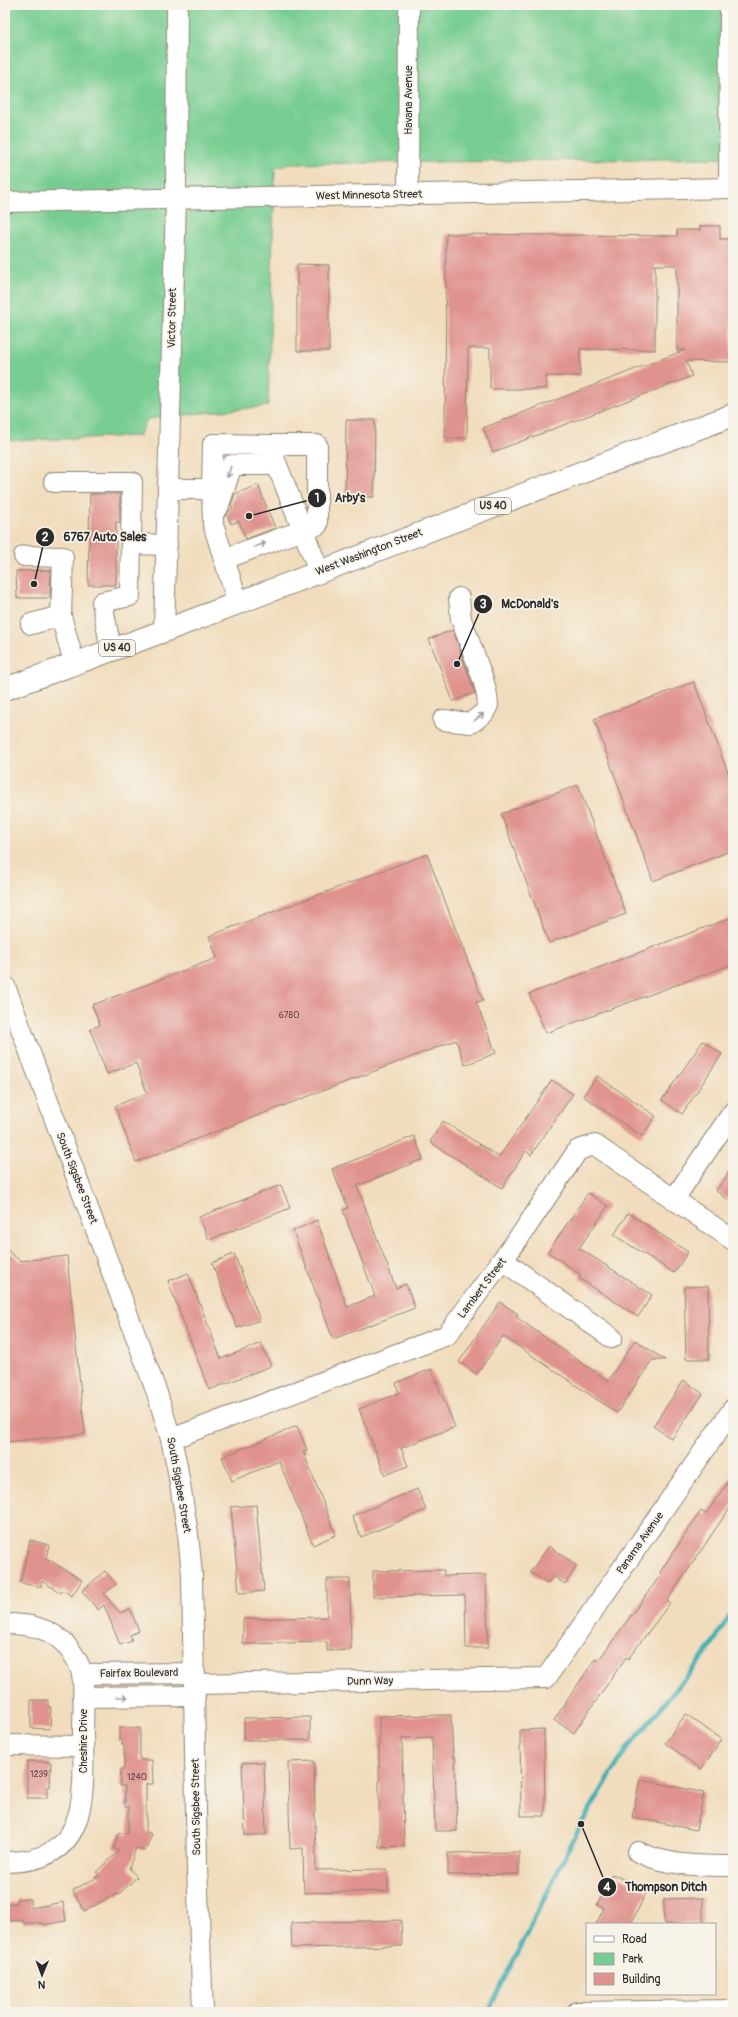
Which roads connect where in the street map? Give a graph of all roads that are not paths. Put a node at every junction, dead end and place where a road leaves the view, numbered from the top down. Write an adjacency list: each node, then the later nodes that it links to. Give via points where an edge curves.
1 (177, 5): 6 (street, Victor Street)
2 (409, 5): 5 (street, Havana Avenue)
3 (730, 5): 4 (street)
4 (731, 188): 5 (street, West Minnesota Street)
5 (408, 195): 6 (street, West Minnesota Street)
6 (176, 199): 7 (street, West Minnesota Street); 12 (street, Victor Street)
7 (5, 202)
8 (733, 415): 20 (main road, West Washington Street / US 40)
9 (269, 445): 10 (street); 13 (street, via 213,444); 15 (street, via 317,445 316,525)
10 (277, 465): 14 (street, one-way to 14, via 232,465); 15 (street)
11 (54, 482): 16 (street, via 132,482)
12 (168, 489): 13 (street); 17 (street, Victor Street)
13 (212, 489): 14 (street)
14 (213, 524): 19 (street)
15 (303, 530): 19 (street, one-way to 15); 20 (street)
16 (131, 544): 17 (street); 26 (street, via 130,596 102,602)
17 (167, 545): 25 (street, Victor Street)
18 (24, 556): 23 (street, via 62,557)
19 (224, 559): 22 (street)
20 (319, 571): 22 (main road, West Washington Street / US 40)
21 (459, 598): 29 (street, one-way to 21, via 471,723 484,713 488,705 483,679 461,619)
22 (238, 602): 25 (main road, West Washington Street / US 40)
23 (62, 616): 24 (street); 27 (street)
24 (31, 624)
25 (164, 631): 26 (main road, West Washington Street / US 40)
26 (111, 650): 27 (main road, West Washington Street / US 40)
27 (74, 664): 28 (main road, West Washington Street / US 40)
28 (5, 689)
29 (443, 720)
30 (5, 986): 37 (street, South Sigsbee Street, via 149,1367)
31 (733, 1112): 32 (street)
32 (674, 1199): 33 (street, Lambert Street); 34 (street, Lambert Street, via 595,1146 578,1150)
33 (733, 1240)
34 (502, 1260): 35 (street); 37 (street, Lambert Street, via 447,1335)
35 (612, 1338)
36 (733, 1409): 40 (street, Panama Avenue)
37 (171, 1439): 41 (street, South Sigsbee Street, via 191,1563)
38 (5, 1624): 39 (street, Cheshire Drive, via 34,1625 55,1636 70,1650)
39 (82, 1674): 41 (street, Fairfax Boulevard); 42 (street, Cheshire Drive)
40 (546, 1678): 41 (street, Dunn Way)
41 (195, 1684): 42 (street, one-way to 41); 49 (street, South Sigsbee Street, via 197,1867)
42 (82, 1697): 44 (street, Cheshire Drive)
43 (5, 1744): 44 (street)
44 (83, 1746): 46 (street, Cheshire Drive, via 83,1796 81,1810 72,1832 57,1848 36,1860)
45 (638, 1852): 47 (street, via 653,1859 681,1864)
46 (5, 1862)
47 (733, 1866)
48 (733, 2010): 50 (street)
49 (203, 2012)
50 (577, 2012)

